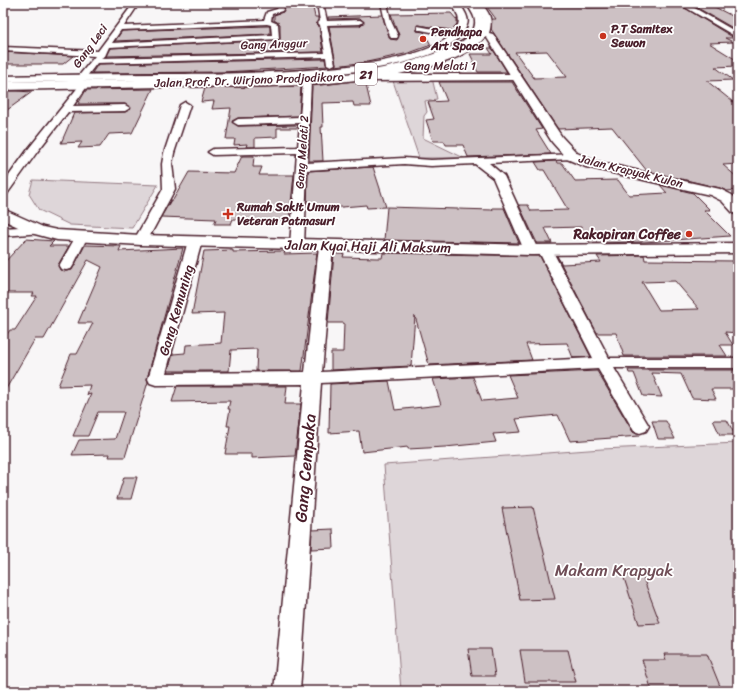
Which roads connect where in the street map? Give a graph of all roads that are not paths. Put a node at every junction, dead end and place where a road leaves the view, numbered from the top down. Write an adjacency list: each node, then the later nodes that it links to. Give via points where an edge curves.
1 (284, 3): 10 (street, via 279,11 269,13)
2 (320, 3): 12 (street)
3 (384, 3): 20 (street)
4 (455, 3): 19 (street, via 464,22)
5 (462, 3): 30 (highway, 21, via 471,24 468,31 437,52 406,62 321,76)
6 (470, 3): 30 (highway, Jalan Prof. Dr. Wirjono Prodjodikoro / 21, via 480,21 474,37 458,48 422,62 341,77 304,80)
7 (477, 3): 18 (street, via 488,21)
8 (681, 3): 16 (street)
9 (135, 5): 14 (street, Gang Leci)
10 (267, 22): 13 (street); 24 (street, via 274,24)
11 (360, 22): 12 (street)
12 (322, 23): 27 (street)
13 (222, 24): 14 (street); 30 (street)
14 (118, 28): 23 (street, Gang Leci)
15 (420, 28): 19 (street)
16 (726, 29): 17 (street); 21 (street)
17 (738, 29)
18 (484, 34): 33 (street, via 466,48 447,57 412,68); 34 (street, Jalan Krapyak Kulon, via 490,36)
19 (456, 35): 31 (street, via 437,48 407,58)
20 (394, 36)
21 (738, 36)
22 (170, 42): 23 (street); 28 (street); 30 (street)
23 (108, 45): 26 (street, Gang Leci)
24 (276, 47): 27 (street, Gang Anggur); 30 (street, Gang Anggur); 30 (street)
25 (3, 49): 26 (street)
26 (102, 54): 29 (street, Gang Leci)
27 (329, 55): 31 (street)
28 (162, 59): 29 (street); 30 (street); 32 (street)
29 (96, 61): 38 (street, Gang Leci)
30 (219, 63): 31 (street, via 271,70); 32 (street); 37 (highway, Jalan Prof. Dr. Wirjono Prodjodikoro / 21)
31 (333, 72)
32 (153, 77): 38 (street)
33 (364, 77): 34 (street, Gang Melati 1); 36 (street)
34 (517, 77): 47 (street, Jalan Krapyak Kulon)
35 (3, 81): 37 (highway, 21)
36 (307, 82): 38 (street); 43 (street, Gang Melati 2)
37 (59, 83): 38 (street); 39 (highway, Jalan Prof. Dr. Wirjono Prodjodikoro / 21)
38 (82, 83): 42 (street, Gang Leci)
39 (3, 87)
40 (185, 106): 57 (street, via 169,153 169,189)
41 (125, 108): 42 (street)
42 (65, 109): 50 (street, Gang Leci)
43 (304, 120): 44 (street); 45 (street, Gang Melati 2)
44 (238, 122)
45 (302, 150): 46 (street); 49 (street, Gang Melati 2)
46 (213, 152)
47 (567, 156): 48 (street); 51 (street, Jalan Krapyak Kulon)
48 (476, 160): 49 (street, via 431,163 404,161); 62 (street, via 498,176)
49 (301, 168): 59 (street, Gang Melati 2)
50 (3, 192)
51 (733, 198): 52 (street, Jalan Krapyak Kulon)
52 (738, 210)
53 (4, 216): 54 (street, Jalan Kyai Haji Ali Maksum)
54 (37, 230): 55 (street); 56 (street, Jalan Kyai Haji Ali Maksum, via 57,235)
55 (3, 232)
56 (82, 236): 57 (street, Jalan Kyai Haji Ali Maksum); 63 (street)
57 (141, 240): 58 (street, Jalan Kyai Haji Ali Maksum)
58 (195, 241): 59 (street, Jalan Kyai Haji Ali Maksum); 66 (street, Gang Kemuning, via 156,380)
59 (297, 245): 60 (street, Jalan Kyai Haji Ali Maksum)
60 (326, 246): 62 (street, Jalan Kyai Haji Ali Maksum); 66 (street, Gang Cempaka)
61 (738, 248): 62 (street, Jalan Kyai Haji Ali Maksum)
62 (538, 250): 64 (street)
63 (66, 266)
64 (604, 363): 65 (street); 66 (street); 67 (street)
65 (738, 363)
66 (313, 378): 68 (street, Gang Cempaka)
67 (640, 426)
68 (287, 691)

